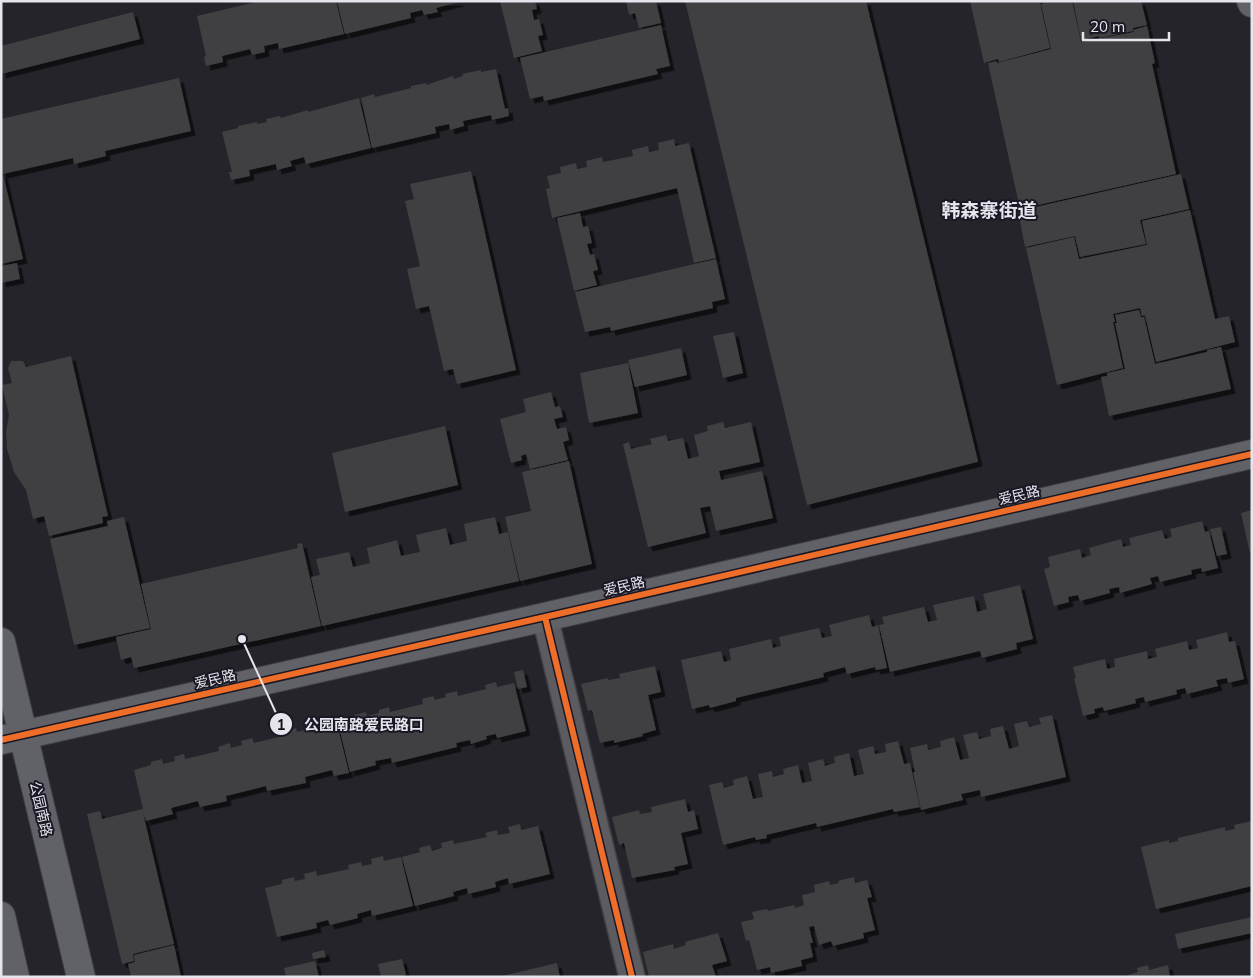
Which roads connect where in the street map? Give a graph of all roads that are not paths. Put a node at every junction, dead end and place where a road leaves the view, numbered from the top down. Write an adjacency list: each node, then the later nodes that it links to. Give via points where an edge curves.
1 (1252, 454): 2 (street, 爱民路)
2 (545, 617): 4 (street, 爱民路); 8 (street)
3 (1, 642): 4 (street, 公园南路)
4 (12, 737): 7 (street, 公园南路)
5 (1, 916): 6 (street)
6 (15, 977)
7 (80, 977)
8 (632, 977)

